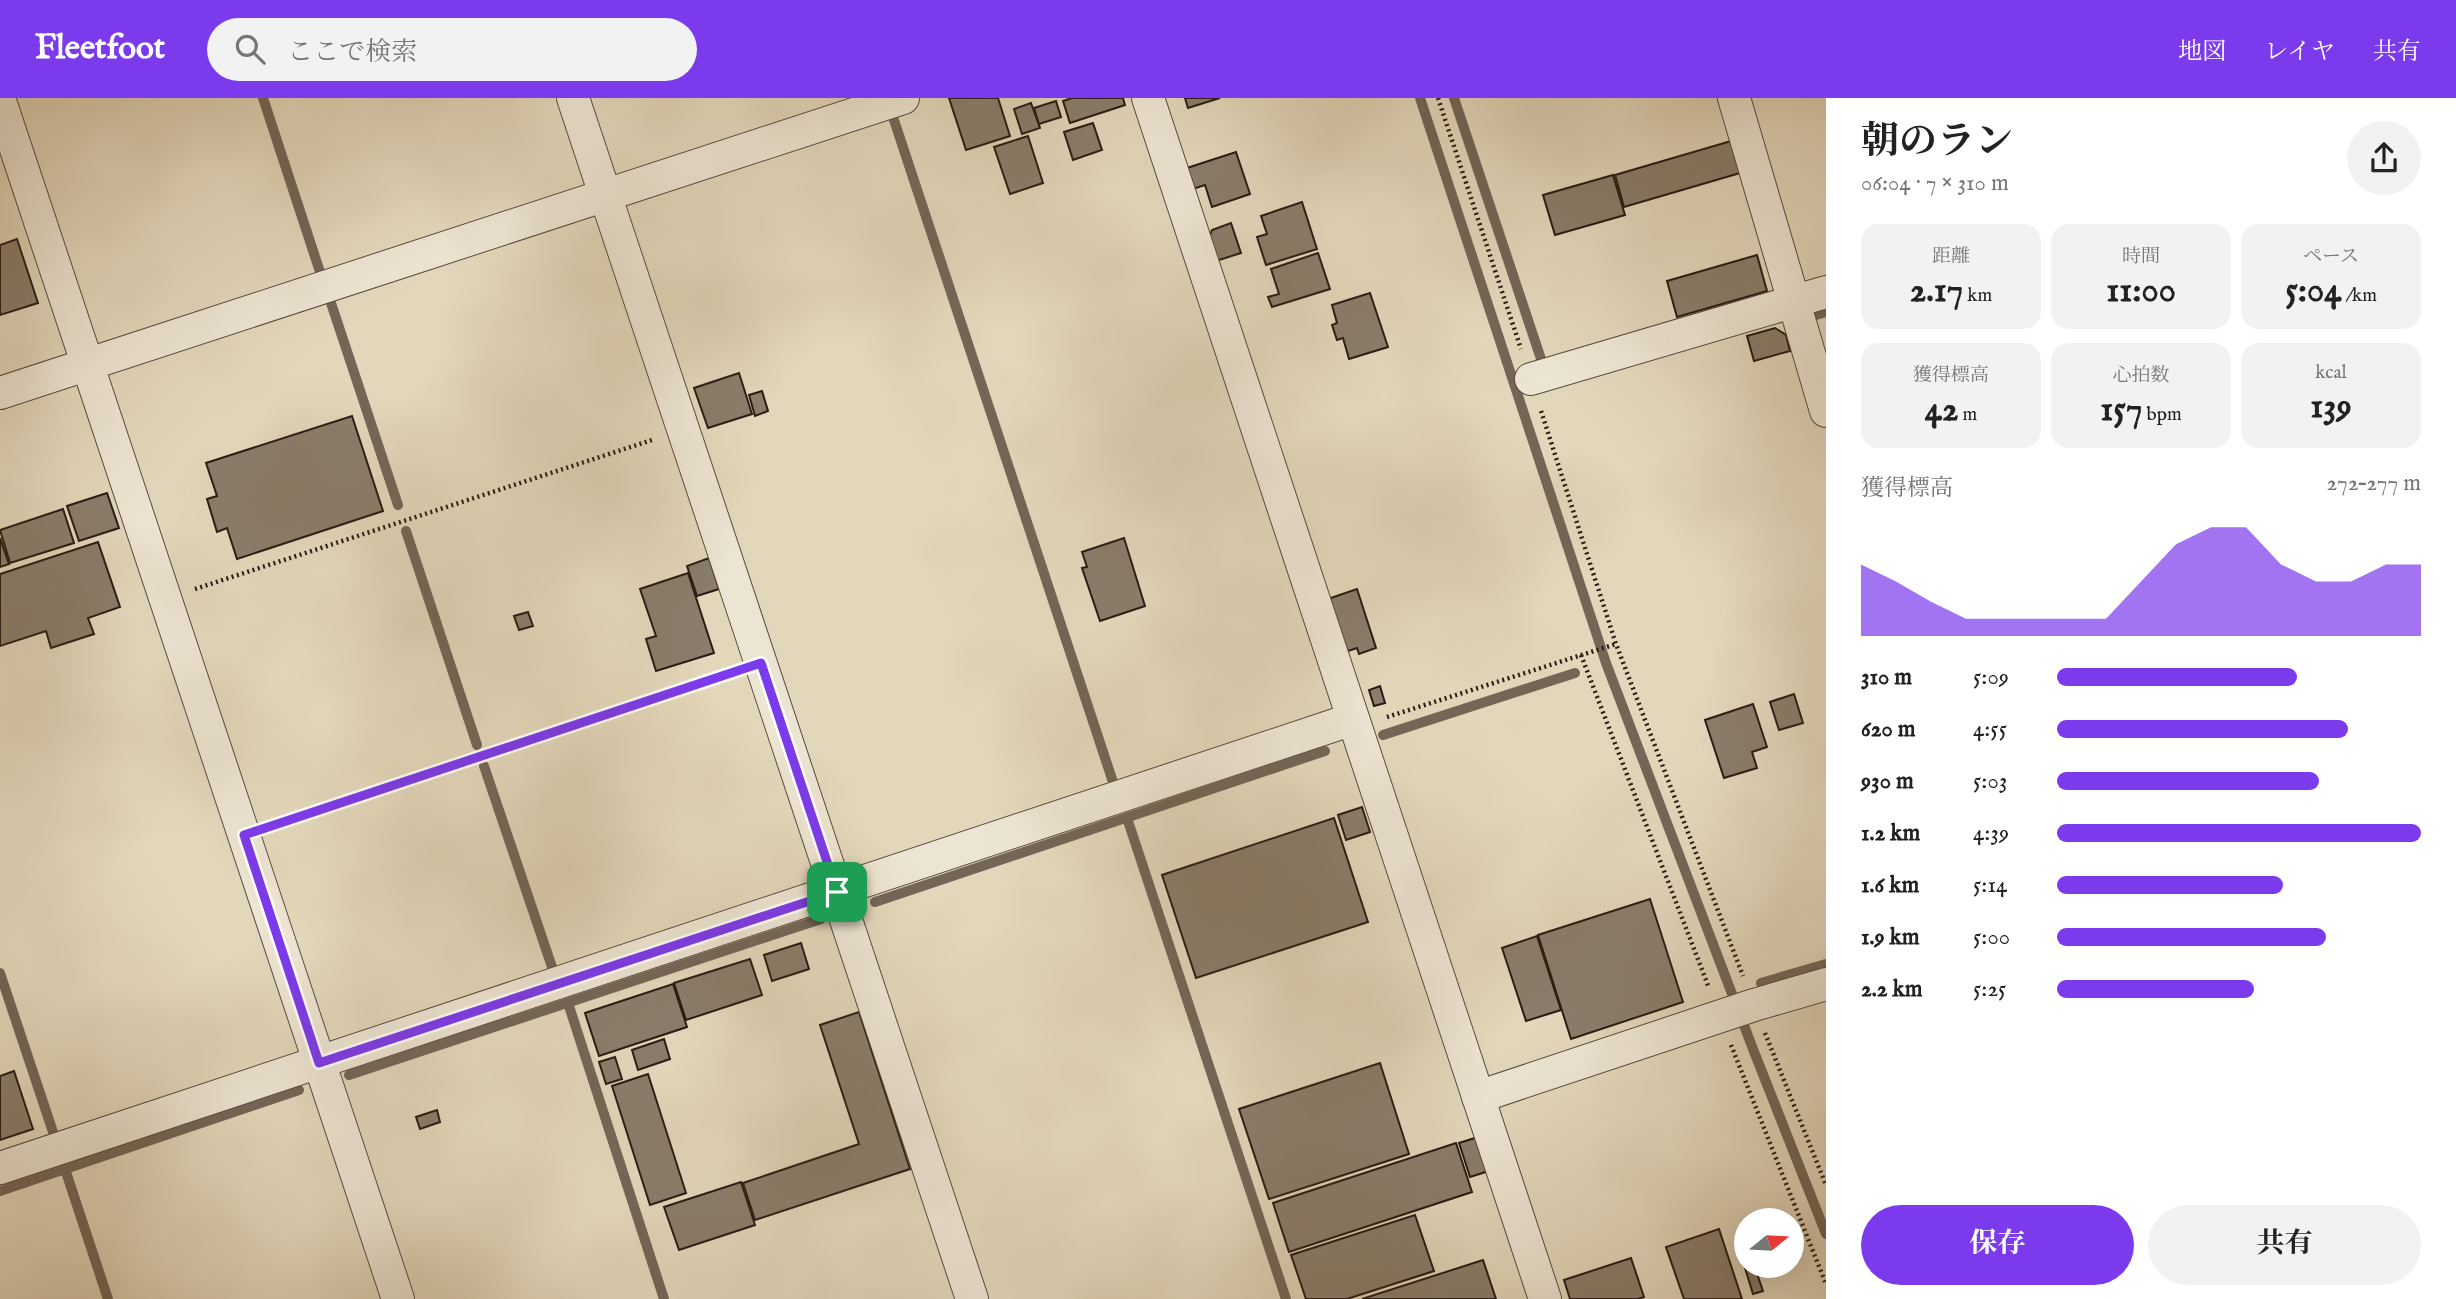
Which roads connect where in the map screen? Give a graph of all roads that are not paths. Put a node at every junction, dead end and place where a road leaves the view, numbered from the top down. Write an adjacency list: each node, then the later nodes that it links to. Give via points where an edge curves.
1 (573, 98): 6 (street)
2 (903, 98): 6 (street)
3 (1148, 98): 13 (street)
4 (1734, 98): 8 (street)
5 (0, 101): 9 (street)
6 (605, 196): 9 (street); 14 (street)
7 (1826, 292): 8 (street)
8 (1794, 301): 10 (street); 12 (street)
9 (88, 364): 11 (street); 16 (street)
10 (1531, 379)
11 (0, 393)
12 (1826, 411)
13 (1354, 723): 14 (street); 17 (street)
14 (837, 892): 16 (street); 20 (street)
15 (1826, 984): 17 (street)
16 (319, 1063): 18 (street); 19 (street)
17 (1478, 1097): 21 (street)
18 (0, 1168)
19 (398, 1299)
20 (972, 1299)
21 (1545, 1299)

